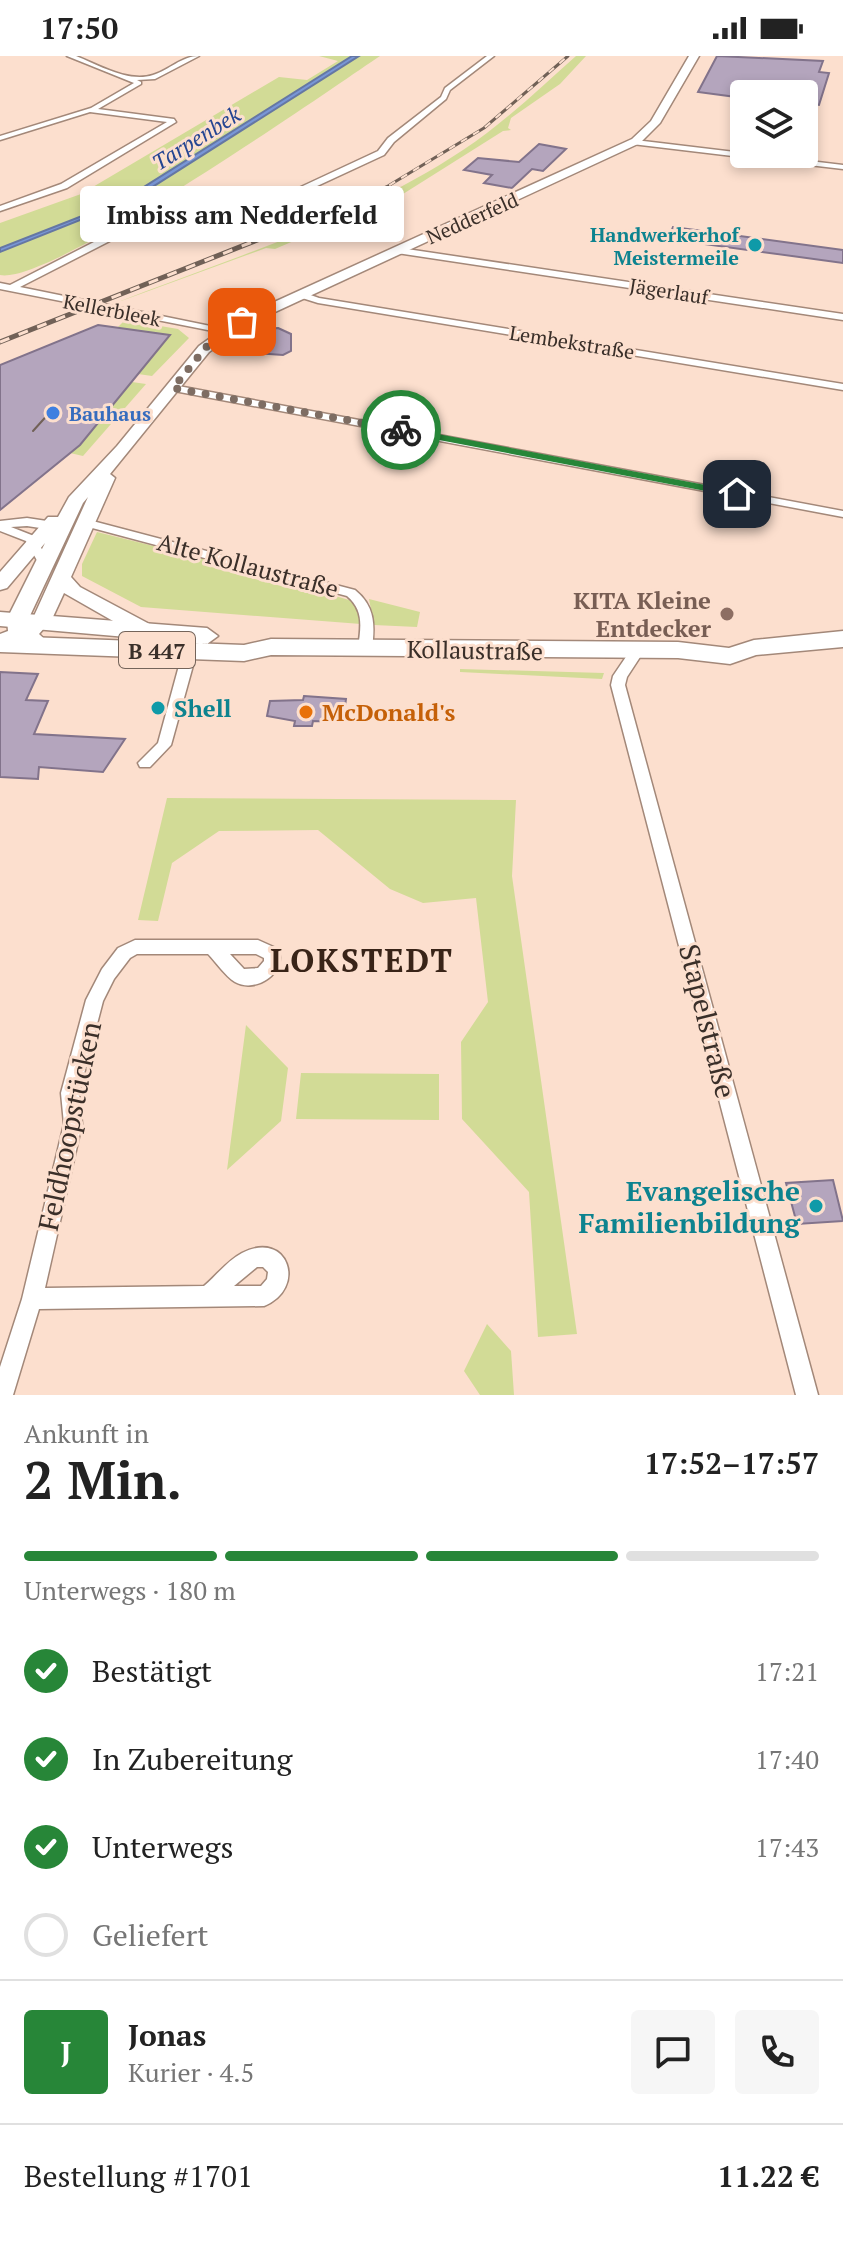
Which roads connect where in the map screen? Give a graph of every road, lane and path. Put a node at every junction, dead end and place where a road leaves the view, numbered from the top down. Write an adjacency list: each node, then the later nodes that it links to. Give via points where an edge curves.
1 (70, 56): 5 (street)
2 (196, 56): 5 (street, via 153,78)
3 (491, 56): 12 (street, via 447,89 444,98 394,136 381,153 217,229 138,223)
4 (694, 56): 8 (main road, Nedderfeld, via 655,123)
5 (130, 78): 6 (street, via 138,85)
6 (89, 110): 7 (street); 10 (street, via 173,123 64,186)
7 (0, 138)
8 (635, 142): 9 (street); 11 (main road, Nedderfeld)
9 (843, 167)
10 (0, 209)
11 (400, 251): 13 (main road, Nedderfeld); 14 (street, Jägerlauf)
12 (5, 288): 15 (street, Kellerbleek)
13 (302, 295): 15 (main road, Nedderfeld); 16 (street, Lembekstraße)
14 (843, 317)
15 (225, 332): 17 (main road, Nedderfeld)
16 (843, 387)
17 (173, 388): 18 (main road, Nedderfeld); 19 (street)
18 (123, 450): 21 (main road, Nedderfeld); 22 (main road, Nedderfeld)
19 (843, 514)
20 (0, 526): 21 (street, Alte Kollaustraße); 23 (street, Alte Kollaustraße)
21 (55, 526): 22 (main road, Alte Kollaustraße); 23 (main road, Nedderfeld)
22 (82, 530): 24 (main road, Nedderfeld); 32 (street, Alte Kollaustraße, via 351,593 364,605 368,619)
23 (39, 552): 25 (main road); 27 (main road, Nedderfeld)
24 (61, 578): 26 (main road, Nedderfeld); 28 (main road, via 73,591)
25 (0, 584)
26 (42, 619): 27 (main road, Kollaustraße / B 447); 28 (main road, Kollaustraße / B 447)
27 (20, 629): 30 (main road, Kollaustraße / B 447); 33 (main road, Kollaustraße / B 447)
28 (148, 632): 31 (main road, Kollaustraße / B 447, via 249,637)
29 (843, 639): 34 (main road, Kollaustraße / B 447, via 754,648 730,656)
30 (0, 643)
31 (271, 647): 32 (main road, Kollaustraße / B 447); 33 (main road, Kollaustraße / B 447, via 244,653)
32 (365, 648): 34 (main road, Kollaustraße / B 447)
33 (190, 651): 35 (street, via 164,745)
34 (637, 651): 40 (street, Stapelstraße, via 618,680)
35 (145, 763)
36 (212, 947): 38 (street, Feldhoopstücken, via 135,947 108,974 95,1000 70,1093 73,1124)
37 (209, 1296): 38 (street)
38 (32, 1299): 39 (street, Feldhoopstücken)
39 (2, 1395)
40 (807, 1395)

